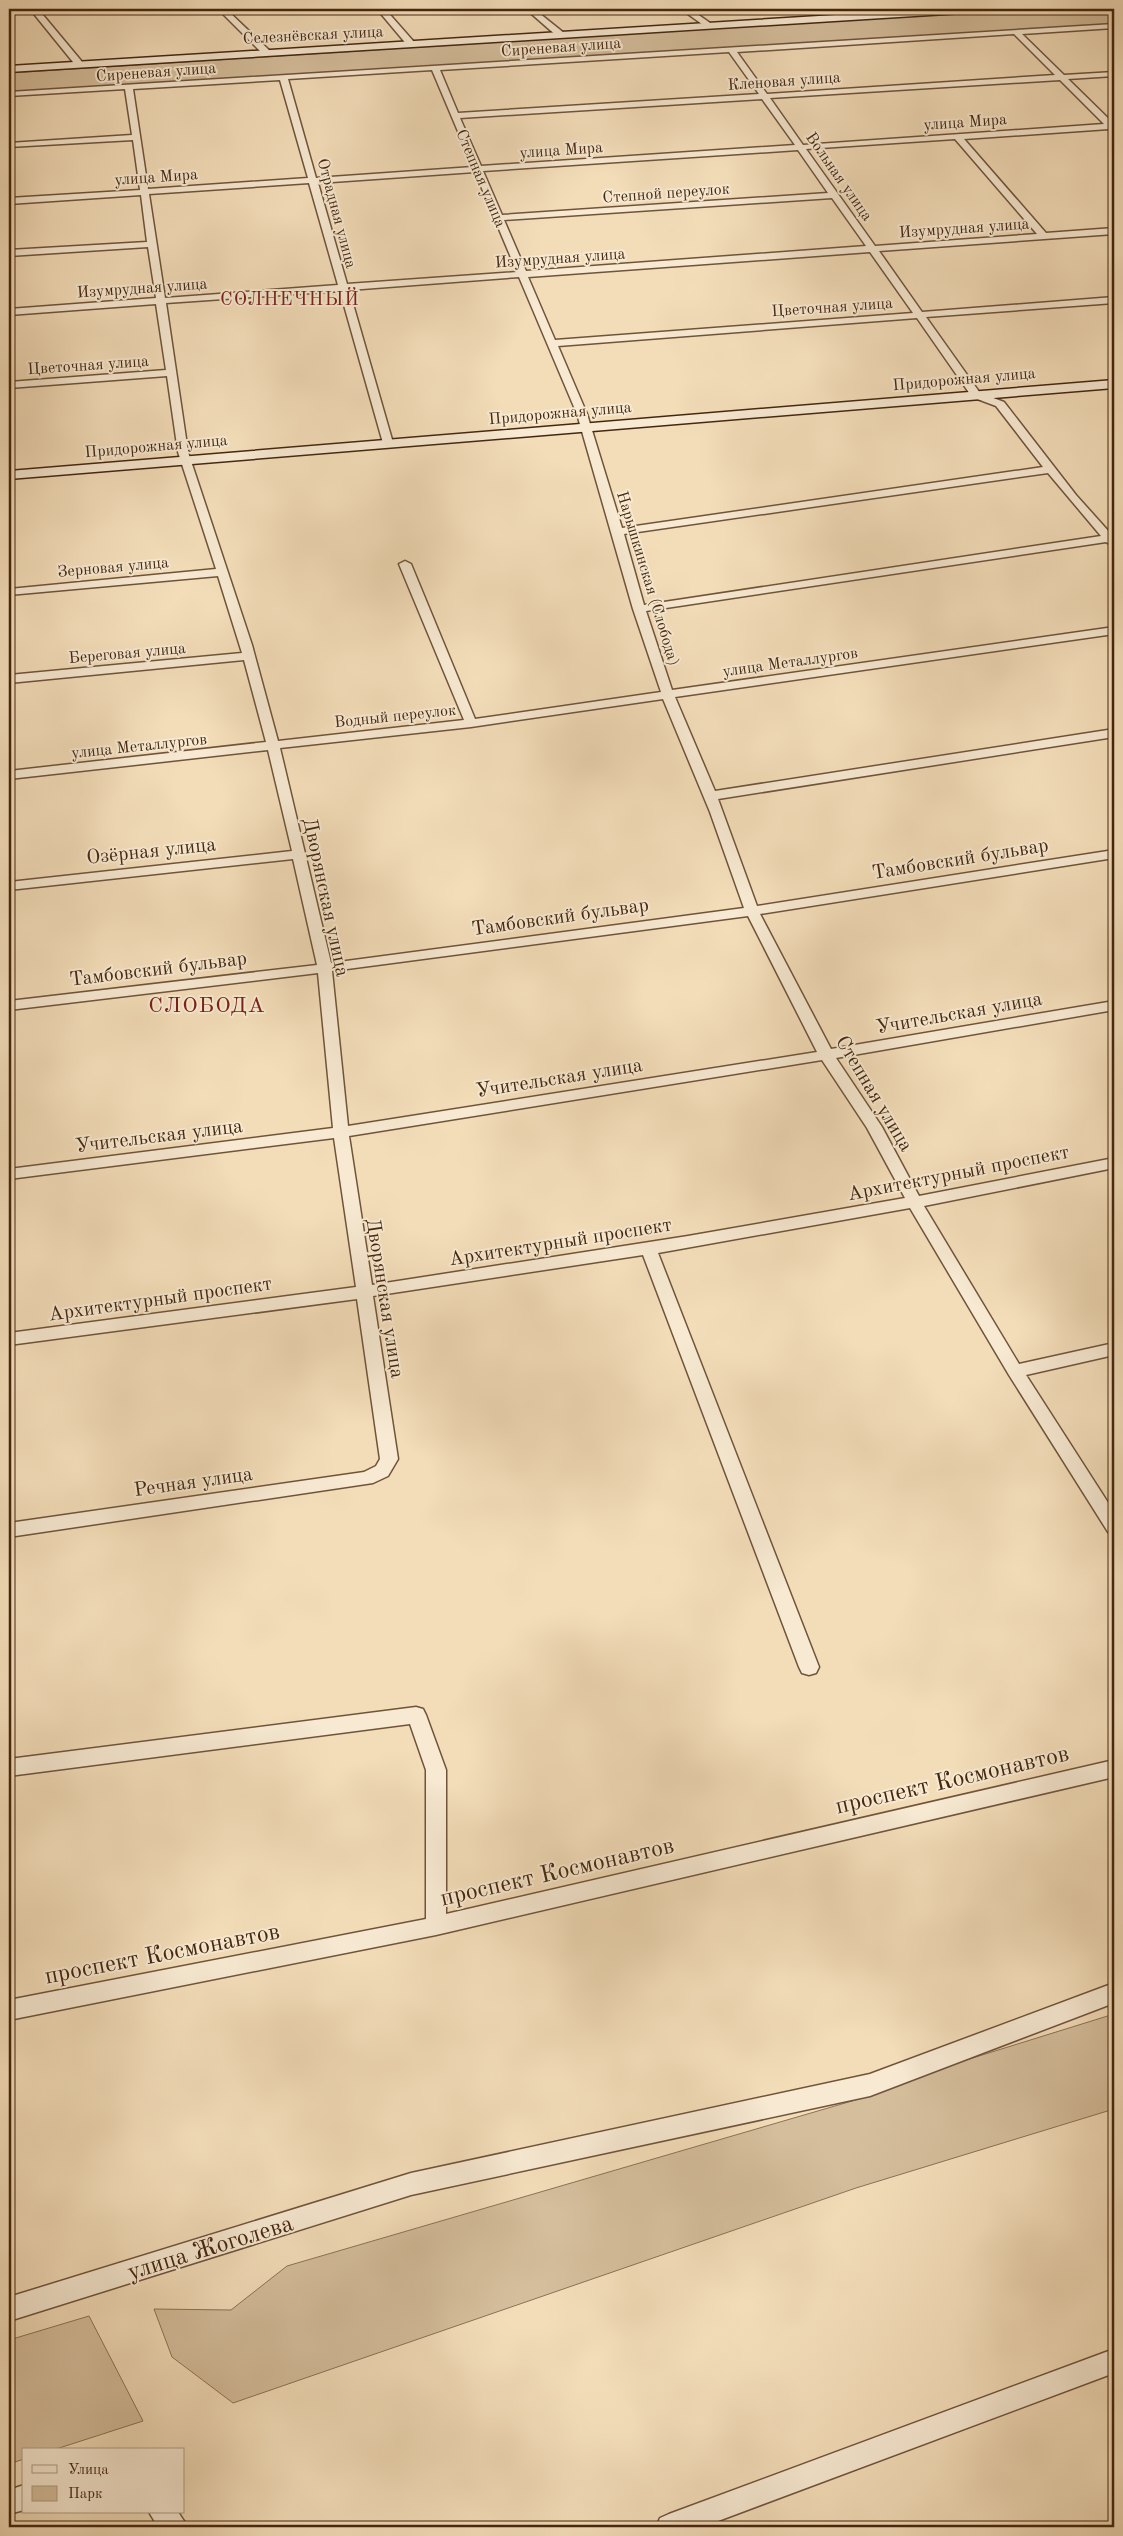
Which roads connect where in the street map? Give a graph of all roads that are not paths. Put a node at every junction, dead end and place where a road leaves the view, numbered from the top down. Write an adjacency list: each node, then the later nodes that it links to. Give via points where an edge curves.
1 (34, 9): 14 (street)
2 (222, 9): 13 (street)
3 (381, 9): 11 (street)
4 (530, 9): 10 (street)
5 (685, 9): 7 (street)
6 (979, 9): 7 (street, Селезнёвская улица)
7 (709, 25): 10 (street, Селезнёвская улица)
8 (1114, 26): 9 (street, Сиреневая улица)
9 (1016, 32): 12 (street, Сиреневая улица); 19 (street)
10 (562, 35): 11 (street, Селезнёвская улица)
11 (411, 44): 13 (street, Селезнёвская улица)
12 (731, 49): 15 (street, Сиреневая улица); 22 (street, Вольная улица)
13 (267, 53): 14 (street, Селезнёвская улица)
14 (80, 65): 16 (street, Селезнёвская улица)
15 (435, 68): 18 (street, Сиреневая улица); 23 (street, Степная улица)
16 (9, 69)
17 (1114, 74): 19 (street, Кленовая улица)
18 (284, 76): 20 (street, Сиреневая улица); 30 (street, Отрадная улица)
19 (1062, 77): 22 (street, Кленовая улица); 24 (street)
20 (129, 87): 21 (street, Сиреневая улица); 25 (street, Дворянская улица)
21 (9, 94)
22 (764, 97): 23 (street, Кленовая улица); 28 (street, Вольная улица)
23 (456, 116): 29 (street, Степная улица)
24 (1113, 127): 26 (street, улица Мира)
25 (135, 137): 27 (street); 31 (street, Дворянская улица)
26 (958, 137): 28 (street, улица Мира); 36 (street)
27 (9, 145)
28 (801, 147): 29 (street, улица Мира); 32 (street, Вольная улица)
29 (480, 169): 30 (street, улица Мира); 34 (street, Степная улица)
30 (314, 180): 31 (street, улица Мира); 41 (street, Отрадная улица)
31 (146, 192): 33 (street, улица Мира); 37 (street, Дворянская улица)
32 (835, 195): 34 (street, Степной переулок); 38 (street, Вольная улица)
33 (9, 201)
34 (500, 218): 40 (street, Степная улица)
35 (1114, 231): 36 (street, Изумрудная улица)
36 (1044, 236): 38 (street, Изумрудная улица)
37 (152, 244): 39 (street); 43 (street, Дворянская улица)
38 (873, 249): 40 (street, Изумрудная улица); 45 (street, Вольная улица)
39 (9, 254)
40 (523, 274): 41 (street, Изумрудная улица); 46 (street, Степная улица)
41 (342, 288): 43 (street, Изумрудная улица); 52 (street, Отрадная улица)
42 (1114, 300): 45 (street, Цветочная улица)
43 (160, 301): 44 (street, Изумрудная улица); 47 (street, Дворянская улица)
44 (9, 312)
45 (919, 315): 46 (street, Цветочная улица); 50 (street, Вольная улица)
46 (553, 343): 51 (street, Степная улица)
47 (170, 373): 49 (street, Цветочная улица); 53 (street, Дворянская улица)
48 (1114, 384): 50 (street, Придорожная улица)
49 (9, 385)
50 (976, 395): 51 (street, Придорожная улица); 54 (street, via 1000,404)
51 (587, 427): 52 (street, Придорожная улица); 56 (street, Нарышкинская (Слобода))
52 (388, 443): 53 (street, Придорожная улица)
53 (186, 460): 55 (street, Придорожная улица); 59 (street, Дворянская улица)
54 (1050, 469): 56 (street); 57 (street)
55 (9, 475)
56 (618, 532): 61 (street, Нарышкинская (Слобода))
57 (1112, 540): 61 (street)
58 (405, 564): 66 (street, Водный переулок)
59 (221, 572): 60 (street, Зерновая улица); 63 (street, Дворянская улица)
60 (9, 592)
61 (639, 609): 65 (street, Нарышкинская (Слобода))
62 (1114, 630): 65 (street, улица Металлургов)
63 (248, 656): 64 (street, Береговая улица); 69 (street, Дворянская улица)
64 (9, 679)
65 (668, 695): 66 (street, улица Металлургов); 68 (street, Нарышкинская (Слобода))
66 (470, 723): 69 (street, Водный переулок)
67 (1114, 732): 71 (street)
68 (686, 737): 71 (street, Степная улица)
69 (273, 746): 70 (street, улица Металлургов); 72 (street, Дворянская улица)
70 (9, 775)
71 (709, 796): 75 (street, Степная улица)
72 (298, 854): 74 (street, Озёрная улица); 76 (street, Дворянская улица)
73 (1114, 854): 75 (street, Тамбовский бульвар)
74 (9, 886)
75 (752, 910): 76 (street, Тамбовский бульвар); 79 (street, Степная улица)
76 (325, 968): 78 (street, Тамбовский бульвар); 80 (street, Дворянская улица)
77 (1114, 1005): 79 (street, Учительская улица)
78 (9, 1006)
79 (826, 1055): 80 (street, Учительская улица); 83 (street, Степная улица, via 874,1127)
80 (341, 1132): 82 (street, Учительская улица); 85 (street, Дворянская улица)
81 (1114, 1163): 83 (street, Архитектурный проспект)
82 (9, 1174)
83 (915, 1203): 84 (street, Архитектурный проспект); 88 (street, Степная улица)
84 (648, 1249): 85 (street, Архитектурный проспект); 92 (street)
85 (363, 1293): 86 (street, Архитектурный проспект); 89 (street, Дворянская улица, via 388,1445 389,1459)
86 (9, 1339)
87 (1114, 1349): 88 (street)
88 (1014, 1371): 90 (street, Степная улица)
89 (382, 1471): 91 (street, Речная улица, via 367,1478)
90 (1114, 1527)
91 (9, 1530)
92 (808, 1666)
93 (9, 1767): 95 (street, via 416,1716 436,1770)
94 (1114, 1769): 95 (street, проспект Космонавтов)
95 (436, 1926): 97 (street, проспект Космонавтов)
96 (1114, 1993): 98 (street, улица Жоголева, via 870,2085 411,2184)
97 (9, 2010)
98 (9, 2309)
99 (1114, 2361): 104 (street)
100 (22, 2498): 101 (street)
101 (9, 2502)
102 (163, 2514): 103 (street)
103 (175, 2527)
104 (669, 2527)

